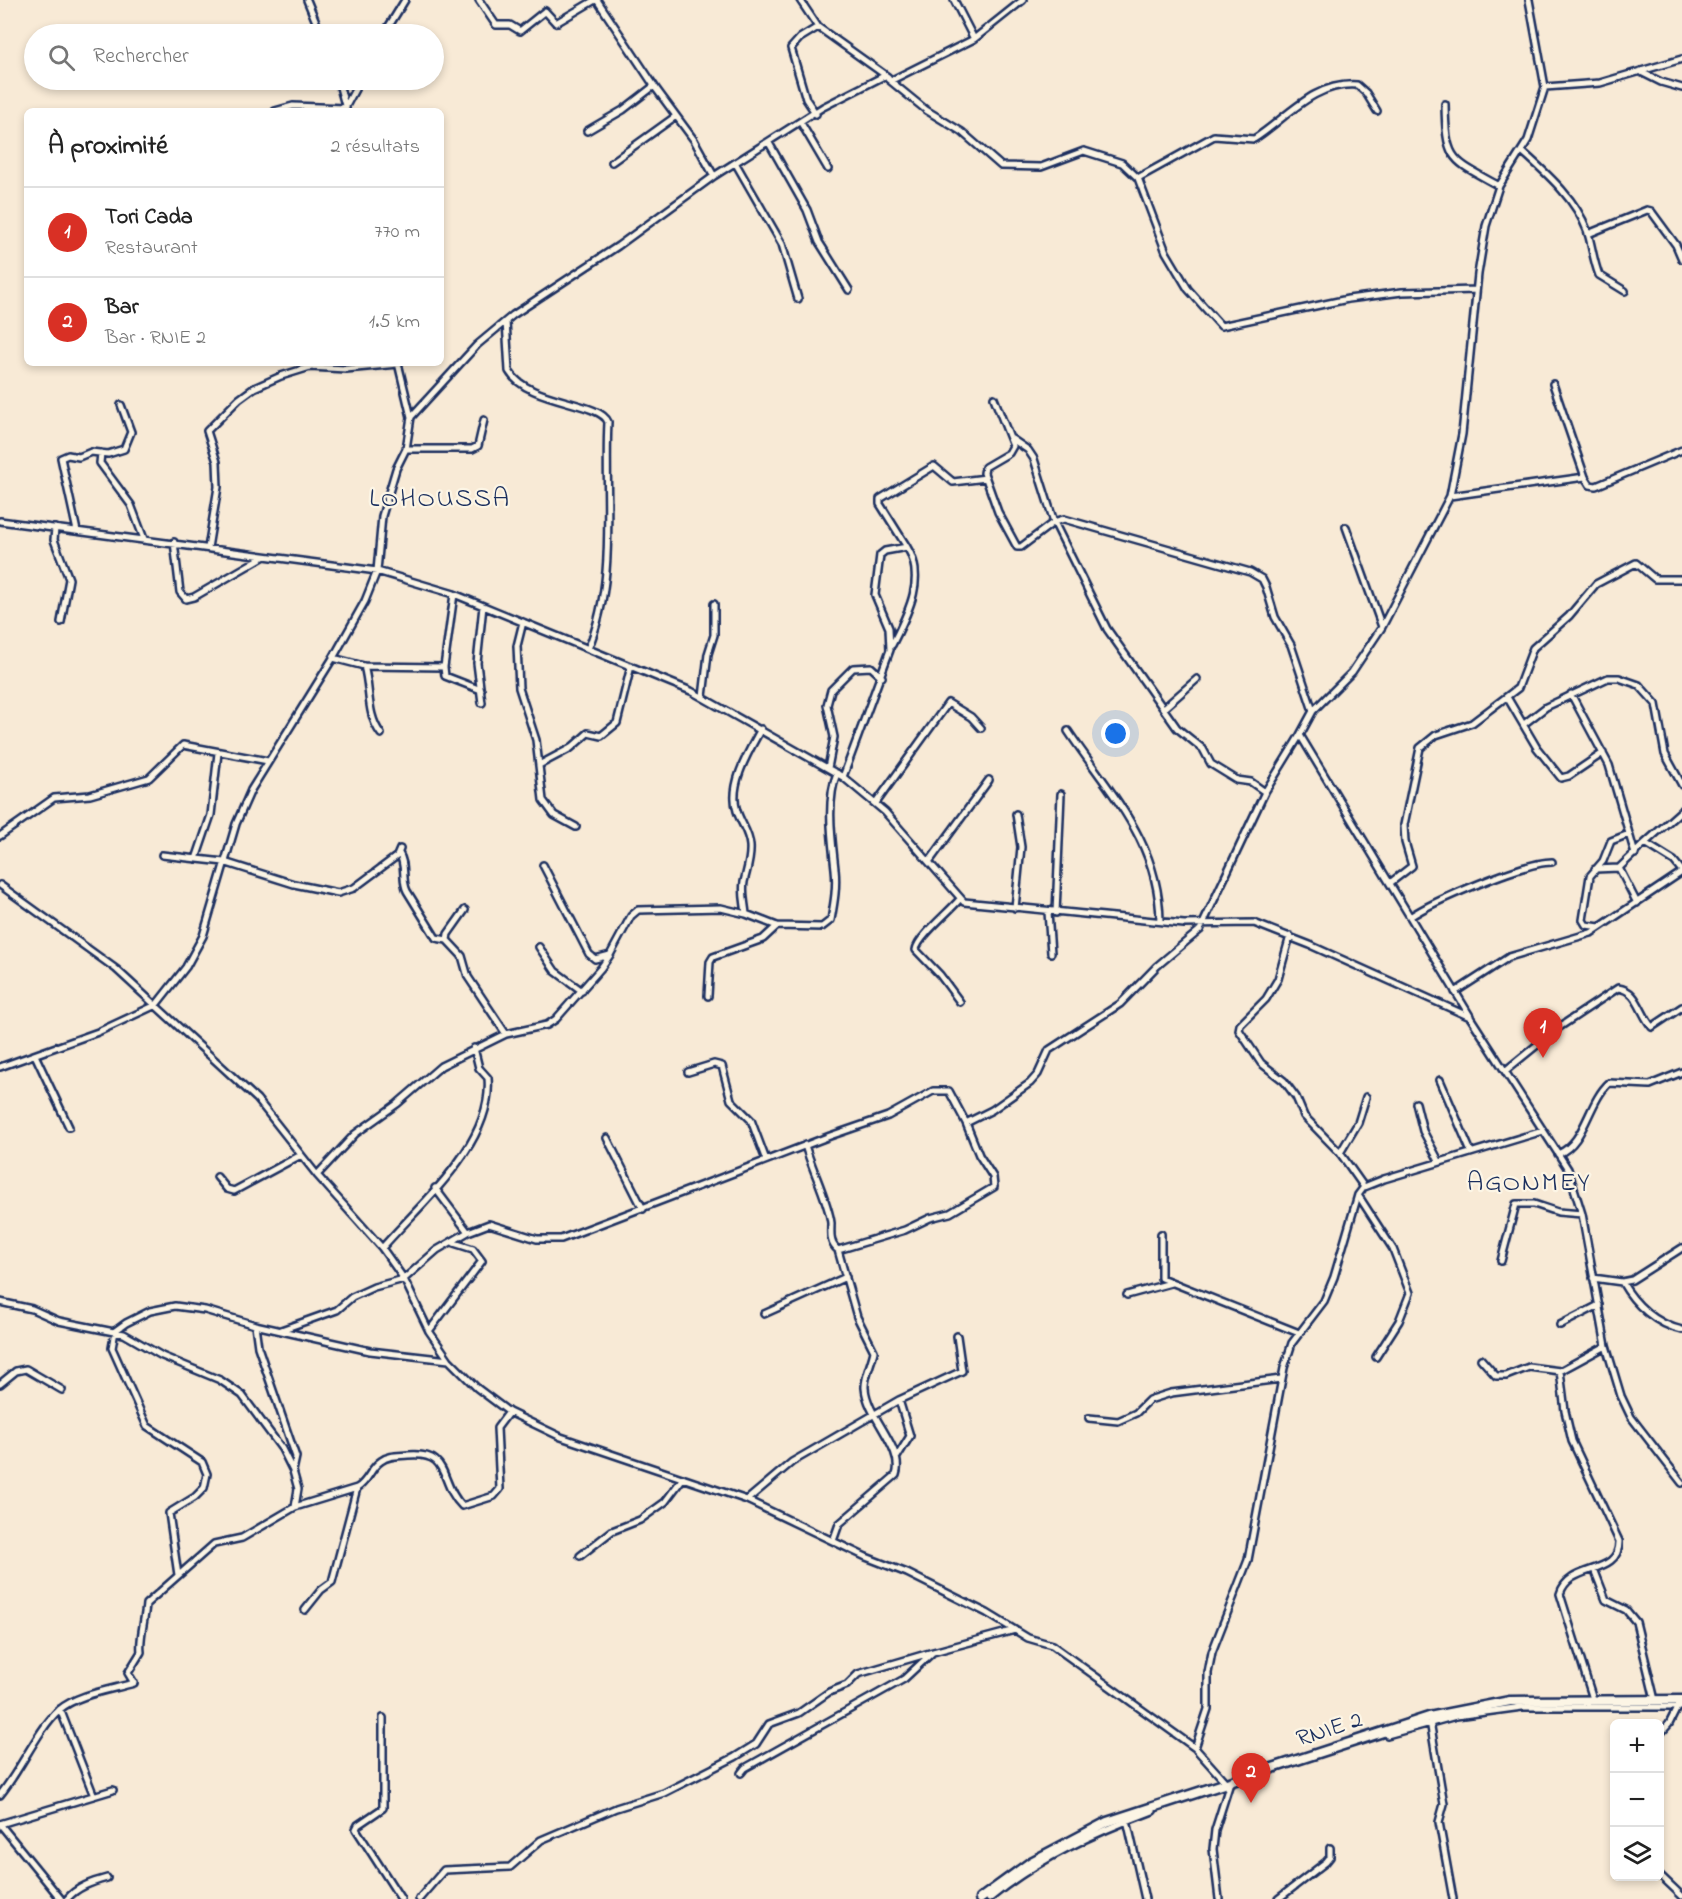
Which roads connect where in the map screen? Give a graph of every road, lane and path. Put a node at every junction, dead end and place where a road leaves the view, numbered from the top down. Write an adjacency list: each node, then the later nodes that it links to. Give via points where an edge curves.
1 (307, 0): 10 (street)
2 (405, 0): 11 (street)
3 (479, 0): 4 (street, via 496,25 510,25 520,31 544,12 556,23)
4 (596, 0): 18 (street)
5 (800, 0): 12 (street)
6 (954, 0): 13 (street)
7 (1023, 0): 9 (street)
8 (1529, 0): 19 (street)
9 (1016, 3): 13 (street)
10 (317, 24)
11 (390, 24)
12 (818, 27): 17 (street); 29 (street, via 791,48 806,99)
13 (974, 39): 17 (street)
14 (1682, 59): 15 (street)
15 (1641, 72): 19 (street, via 1600,83); 20 (street)
16 (884, 76): 17 (street); 29 (street); 39 (street, via 926,110 962,132 1001,166 1041,166 1084,151 1122,163)
17 (892, 80)
18 (654, 86): 30 (street); 32 (street)
19 (1545, 87): 34 (street)
20 (1682, 88)
21 (341, 90): 26 (street)
22 (355, 90): 27 (street)
23 (1445, 104): 40 (street, via 1450,152 1464,166)
24 (284, 108): 25 (street)
25 (325, 108)
26 (345, 108)
27 (347, 108)
28 (1377, 111): 39 (street, via 1357,85 1325,91 1297,103 1254,139 1214,136)
29 (816, 114): 31 (street)
30 (676, 116): 35 (street); 38 (street)
31 (801, 123): 33 (street); 37 (street)
32 (587, 131)
33 (769, 143): 36 (street); 43 (street, via 807,210 819,242)
34 (1523, 152): 40 (street); 41 (street, via 1563,191)
35 (612, 162)
36 (736, 164): 38 (street); 46 (street, via 782,244)
37 (828, 169)
38 (714, 176): 47 (street)
39 (1138, 178): 44 (street, via 1166,252 1188,289 1221,326 1337,301 1402,292)
40 (1499, 186): 44 (street, via 1486,226)
41 (1588, 234): 42 (street, via 1651,211); 45 (street, via 1599,275)
42 (1682, 259)
43 (849, 290)
44 (1476, 290): 61 (street, via 1462,434)
45 (1625, 291)
46 (798, 299)
47 (506, 321): 53 (street, via 477,345); 80 (street, via 512,376 538,393 600,413 608,422 607,573 598,626)
48 (372, 366): 70 (street, via 310,367 254,388 219,417 207,431 218,479)
49 (399, 366): 53 (street)
50 (1553, 384): 59 (street)
51 (994, 398): 55 (street)
52 (121, 405): 58 (street, via 131,437 118,452)
53 (411, 417): 56 (street)
54 (484, 420): 56 (street, via 478,446 472,449)
55 (1012, 439): 60 (street, via 1012,451 985,467); 63 (street, via 1034,459)
56 (406, 449): 72 (street, via 382,516)
57 (1682, 450): 59 (street, via 1596,486)
58 (100, 453): 66 (street, via 61,458); 67 (street, via 100,463 131,505)
59 (1584, 477): 61 (street)
60 (986, 478): 63 (street, via 1017,547); 69 (street, via 953,482 934,466 880,499)
61 (1450, 496): 79 (street)
62 (0, 521): 65 (street)
63 (1054, 522): 93 (street, via 1107,629); 94 (street, via 1076,522 1229,564 1262,579 1275,617 1291,645)
64 (1346, 527): 79 (street)
65 (55, 528): 66 (street); 77 (street, via 54,540 69,579)
66 (77, 531): 67 (street)
67 (144, 539): 68 (street)
68 (174, 543): 70 (street); 71 (street, via 180,592 186,599)
69 (907, 547): 81 (street, via 914,558 914,590 908,614); 81 (street, via 880,555 875,595 889,628)
70 (208, 548): 71 (street)
71 (263, 557): 72 (street)
72 (377, 571): 74 (street); 82 (street)
73 (1682, 579): 91 (street, via 1655,579 1636,563 1596,584 1569,616 1533,648 1523,682)
74 (454, 594): 76 (street); 85 (street)
75 (714, 604): 90 (street, via 714,635)
76 (483, 606): 78 (street); 88 (street, via 477,663)
77 (61, 622)
78 (523, 622): 80 (street); 104 (street, via 517,646 519,688 536,740)
79 (1382, 627): 94 (street, via 1352,672)
80 (588, 649): 84 (street)
81 (890, 650): 86 (street)
82 (333, 658): 83 (street); 103 (street)
83 (364, 666): 85 (street); 99 (street, via 370,715)
84 (631, 666): 90 (street); 104 (street, via 615,725 601,736 588,733 571,748)
85 (444, 667): 88 (street, via 445,676)
86 (882, 677): 105 (street, via 871,667 853,668 831,690 827,705 834,737); 107 (street)
87 (1197, 679): 93 (street)
88 (481, 690): 92 (street)
89 (1571, 694): 95 (street); 102 (street); 109 (street, via 1613,677 1639,685 1656,704 1665,754)
90 (703, 697): 97 (street)
91 (1507, 697): 95 (street); 129 (street, via 1472,723 1436,735 1420,748 1404,825 1412,867)
92 (483, 703)
93 (1164, 708): 110 (street, via 1177,728 1203,748 1217,769)
94 (1313, 711): 100 (street)
95 (1524, 724): 102 (street, via 1561,778 1569,777)
96 (981, 728): 112 (street, via 948,703)
97 (761, 729): 105 (street); 137 (street, via 741,770 736,795 736,809 750,844 751,860 743,892)
98 (1068, 731): 139 (street, via 1144,843 1159,894)
99 (381, 734)
100 (1300, 735): 110 (street); 129 (street)
101 (218, 753): 103 (street); 117 (street, via 183,745 149,778 90,795 54,798); 121 (street, via 211,815)
102 (1603, 753): 116 (street)
103 (268, 761): 123 (street, via 236,824)
104 (539, 765): 115 (street, via 546,806)
105 (828, 768): 106 (street)
106 (837, 773): 107 (street); 141 (street, via 831,796 836,890 831,920 822,927)
107 (843, 777): 112 (street)
108 (989, 780): 124 (street)
109 (1682, 785)
110 (1265, 792): 140 (street)
111 (1061, 794): 136 (street)
112 (876, 803): 124 (street)
113 (1682, 810): 118 (street)
114 (1016, 814): 133 (street, via 1021,847)
115 (576, 827)
116 (1629, 834): 119 (street); 127 (street, via 1611,842)
117 (0, 836)
118 (1645, 843): 119 (street); 128 (street, via 1674,861)
119 (1635, 854): 126 (street)
120 (162, 855): 121 (street)
121 (196, 859): 123 (street)
122 (1552, 861): 138 (street, via 1534,864 1446,898)
123 (224, 862): 144 (street, via 338,893 354,888 400,851 407,891 436,938); 154 (street, via 203,936 186,967)
124 (929, 862): 131 (street)
125 (543, 865): 148 (street)
126 (1619, 868): 127 (street); 132 (street)
127 (1595, 869): 142 (street, via 1587,883 1582,920 1586,925)
128 (1682, 872): 132 (street)
129 (1390, 883): 138 (street)
130 (1, 887): 154 (street, via 91,949)
131 (959, 900): 133 (street); 153 (street, via 921,937 916,950)
132 (1637, 903): 142 (street)
133 (1014, 908): 135 (street)
134 (465, 910): 144 (street)
135 (1048, 912): 136 (street); 146 (street)
136 (1056, 913): 139 (street)
137 (746, 914): 141 (street); 147 (street, via 710,908 638,910)
138 (1410, 917): 151 (street)
139 (1160, 921): 140 (street)
140 (1204, 925): 143 (street, via 1254,923); 167 (street, via 1120,1004 1049,1050 1030,1083)
141 (777, 926): 152 (street, via 763,939 713,957)
142 (1602, 927): 151 (street, via 1509,957)
143 (1290, 936): 156 (street); 173 (street, via 1278,979 1266,999 1239,1025 1239,1030 1260,1063 1284,1081 1299,1101 1304,1116)
144 (447, 940): 157 (street, via 462,956 468,977)
145 (539, 947): 150 (street, via 555,971)
146 (1051, 953)
147 (610, 955): 148 (street); 149 (street)
148 (594, 959): 149 (street)
149 (601, 968): 150 (street)
150 (582, 991): 157 (street, via 547,1025)
151 (1455, 992): 156 (street)
152 (708, 996)
153 (960, 1002)
154 (156, 1005): 159 (street); 175 (street, via 257,1099)
155 (1682, 1007): 161 (street, via 1652,1028 1633,994 1618,988 1558,1028)
156 (1470, 1017): 161 (street)
157 (506, 1034): 158 (street)
158 (474, 1048): 178 (street, via 441,1066 355,1134); 181 (street, via 488,1082 485,1115 459,1163)
159 (35, 1055): 160 (street); 168 (street)
160 (0, 1067)
161 (1505, 1071): 169 (street)
162 (688, 1072): 176 (street, via 714,1064 722,1066 731,1100 751,1120)
163 (1682, 1072): 174 (street, via 1650,1085 1609,1083 1597,1095 1570,1148)
164 (1440, 1080): 172 (street)
165 (1366, 1097): 173 (street, via 1358,1123)
166 (1416, 1103): 177 (street, via 1423,1131)
167 (966, 1123): 171 (street, via 949,1091 942,1089 888,1116); 190 (street, via 993,1177 994,1187 950,1213)
168 (69, 1127)
169 (1544, 1131): 172 (street); 174 (street)
170 (607, 1138): 183 (street)
171 (805, 1145): 176 (street); 190 (street, via 829,1217 833,1245)
172 (1472, 1152): 177 (street)
173 (1340, 1153): 180 (street)
174 (1558, 1154): 184 (street, via 1568,1169)
175 (301, 1155): 178 (street); 179 (street, via 234,1191)
176 (766, 1160): 183 (street)
177 (1439, 1161): 180 (street)
178 (316, 1175): 188 (street)
179 (217, 1177)
180 (1364, 1187): 182 (street)
181 (435, 1188): 185 (street); 188 (street)
182 (1358, 1194): 207 (street, via 1324,1301); 210 (street, via 1393,1249 1410,1293 1399,1321)
183 (643, 1209): 185 (street, via 561,1239 537,1239 489,1224)
184 (1582, 1214): 191 (street, via 1516,1204); 193 (street)
185 (468, 1232): 187 (street)
186 (1161, 1234): 196 (street, via 1159,1273)
187 (454, 1243): 194 (street, via 437,1250); 206 (street, via 473,1250 482,1261)
188 (382, 1248): 194 (street)
189 (1682, 1248): 195 (street, via 1632,1280)
190 (838, 1250): 192 (street)
191 (1501, 1261)
192 (846, 1277): 200 (street); 219 (street, via 856,1317 874,1351 864,1387)
193 (1593, 1278): 195 (street); 199 (street)
194 (404, 1279): 203 (street, via 374,1287 352,1297 337,1310); 206 (street)
195 (1622, 1282): 204 (street, via 1651,1316)
196 (1171, 1283): 197 (street); 207 (street)
197 (1127, 1295)
198 (0, 1302): 205 (street, via 32,1309 59,1321)
199 (1599, 1305): 202 (street); 209 (street)
200 (764, 1314)
201 (255, 1325): 203 (street); 205 (street, via 205,1310 175,1306 150,1311); 222 (street, via 258,1347 296,1457)
202 (1560, 1325)
203 (280, 1330): 211 (street, via 370,1351)
204 (1682, 1330)
205 (115, 1331): 222 (street, via 219,1380 242,1395 282,1449); 231 (street, via 112,1348 147,1426 202,1462 207,1474 204,1488 168,1516)
206 (429, 1331): 211 (street)
207 (1299, 1333): 214 (street)
208 (957, 1336): 217 (street, via 962,1371)
209 (1606, 1346): 213 (street); 224 (street, via 1631,1417)
210 (1376, 1357)
211 (448, 1359): 218 (street)
212 (1481, 1359): 213 (street, via 1496,1376 1529,1367)
213 (1560, 1371): 230 (street, via 1572,1441 1619,1541 1620,1551 1612,1561)
214 (1281, 1379): 220 (street, via 1171,1393 1149,1400 1136,1413 1118,1421); 242 (street, via 1248,1560 1212,1652 1208,1709)
215 (0, 1384): 216 (street, via 16,1371 26,1369)
216 (62, 1390)
217 (899, 1400): 219 (street); 221 (street, via 910,1436)
218 (509, 1412): 223 (street, via 561,1437); 225 (street, via 497,1428 500,1489 494,1496 462,1506 434,1458 425,1454 388,1456)
219 (873, 1416): 221 (street); 226 (street, via 792,1462)
220 (1089, 1418)
221 (897, 1457): 228 (street, via 896,1475 839,1524)
222 (293, 1471): 227 (street, via 298,1490)
223 (683, 1478): 226 (street); 229 (street, via 665,1502 640,1520 612,1532)
224 (1681, 1480)
225 (357, 1488): 227 (street); 232 (street, via 332,1582)
226 (747, 1500): 228 (street)
227 (295, 1507): 231 (street, via 242,1538 214,1544)
228 (833, 1541): 233 (street, via 907,1573)
229 (580, 1556)
230 (1594, 1569): 235 (street, via 1573,1576 1563,1584 1560,1594); 236 (street, via 1606,1600 1626,1610 1636,1622)
231 (178, 1575): 238 (street, via 146,1604 141,1652 128,1673 134,1683)
232 (305, 1610)
233 (1015, 1630): 234 (street); 242 (street, via 1052,1645)
234 (933, 1652): 243 (street, via 904,1679); 254 (street, via 858,1674 847,1685 829,1692 799,1713 769,1724 756,1744 735,1757 664,1792 542,1840 510,1867 444,1870)
235 (1593, 1699): 236 (highway, RNIE 2 / RNIE 2); 240 (highway, RNIE 2 / RNIE 2, via 1510,1701)
236 (1655, 1700): 237 (highway, RNIE 2 / RNIE 2)
237 (1680, 1704): 240 (street, via 1522,1707); 241 (street)
238 (60, 1709): 246 (street); 247 (street)
239 (383, 1718): 257 (street, via 383,1808 356,1829)
240 (1430, 1719): 244 (highway, RNIE 2 / RNIE 2); 263 (street, via 1444,1804 1438,1822)
241 (1664, 1729)
242 (1195, 1748): 244 (street)
243 (741, 1773)
244 (1228, 1784): 248 (highway, RNIE 2 / RNIE 2); 261 (street, via 1213,1849)
245 (113, 1790): 247 (street)
246 (0, 1795)
247 (94, 1796): 249 (street)
248 (1127, 1818): 258 (highway, RNIE 2 / RNIE 2, via 1044,1854); 259 (street, via 1048,1858); 260 (street)
249 (0, 1824): 255 (street)
250 (1330, 1848): 262 (street, via 1326,1862)
251 (107, 1878): 256 (street, via 91,1882)
252 (1664, 1880): 253 (street)
253 (1680, 1894): 264 (street)
254 (424, 1897)
255 (61, 1899)
256 (67, 1899)
257 (401, 1899)
258 (980, 1899)
259 (988, 1899)
260 (1145, 1899)
261 (1219, 1899)
262 (1278, 1899)
263 (1453, 1899)
264 (1675, 1899)

